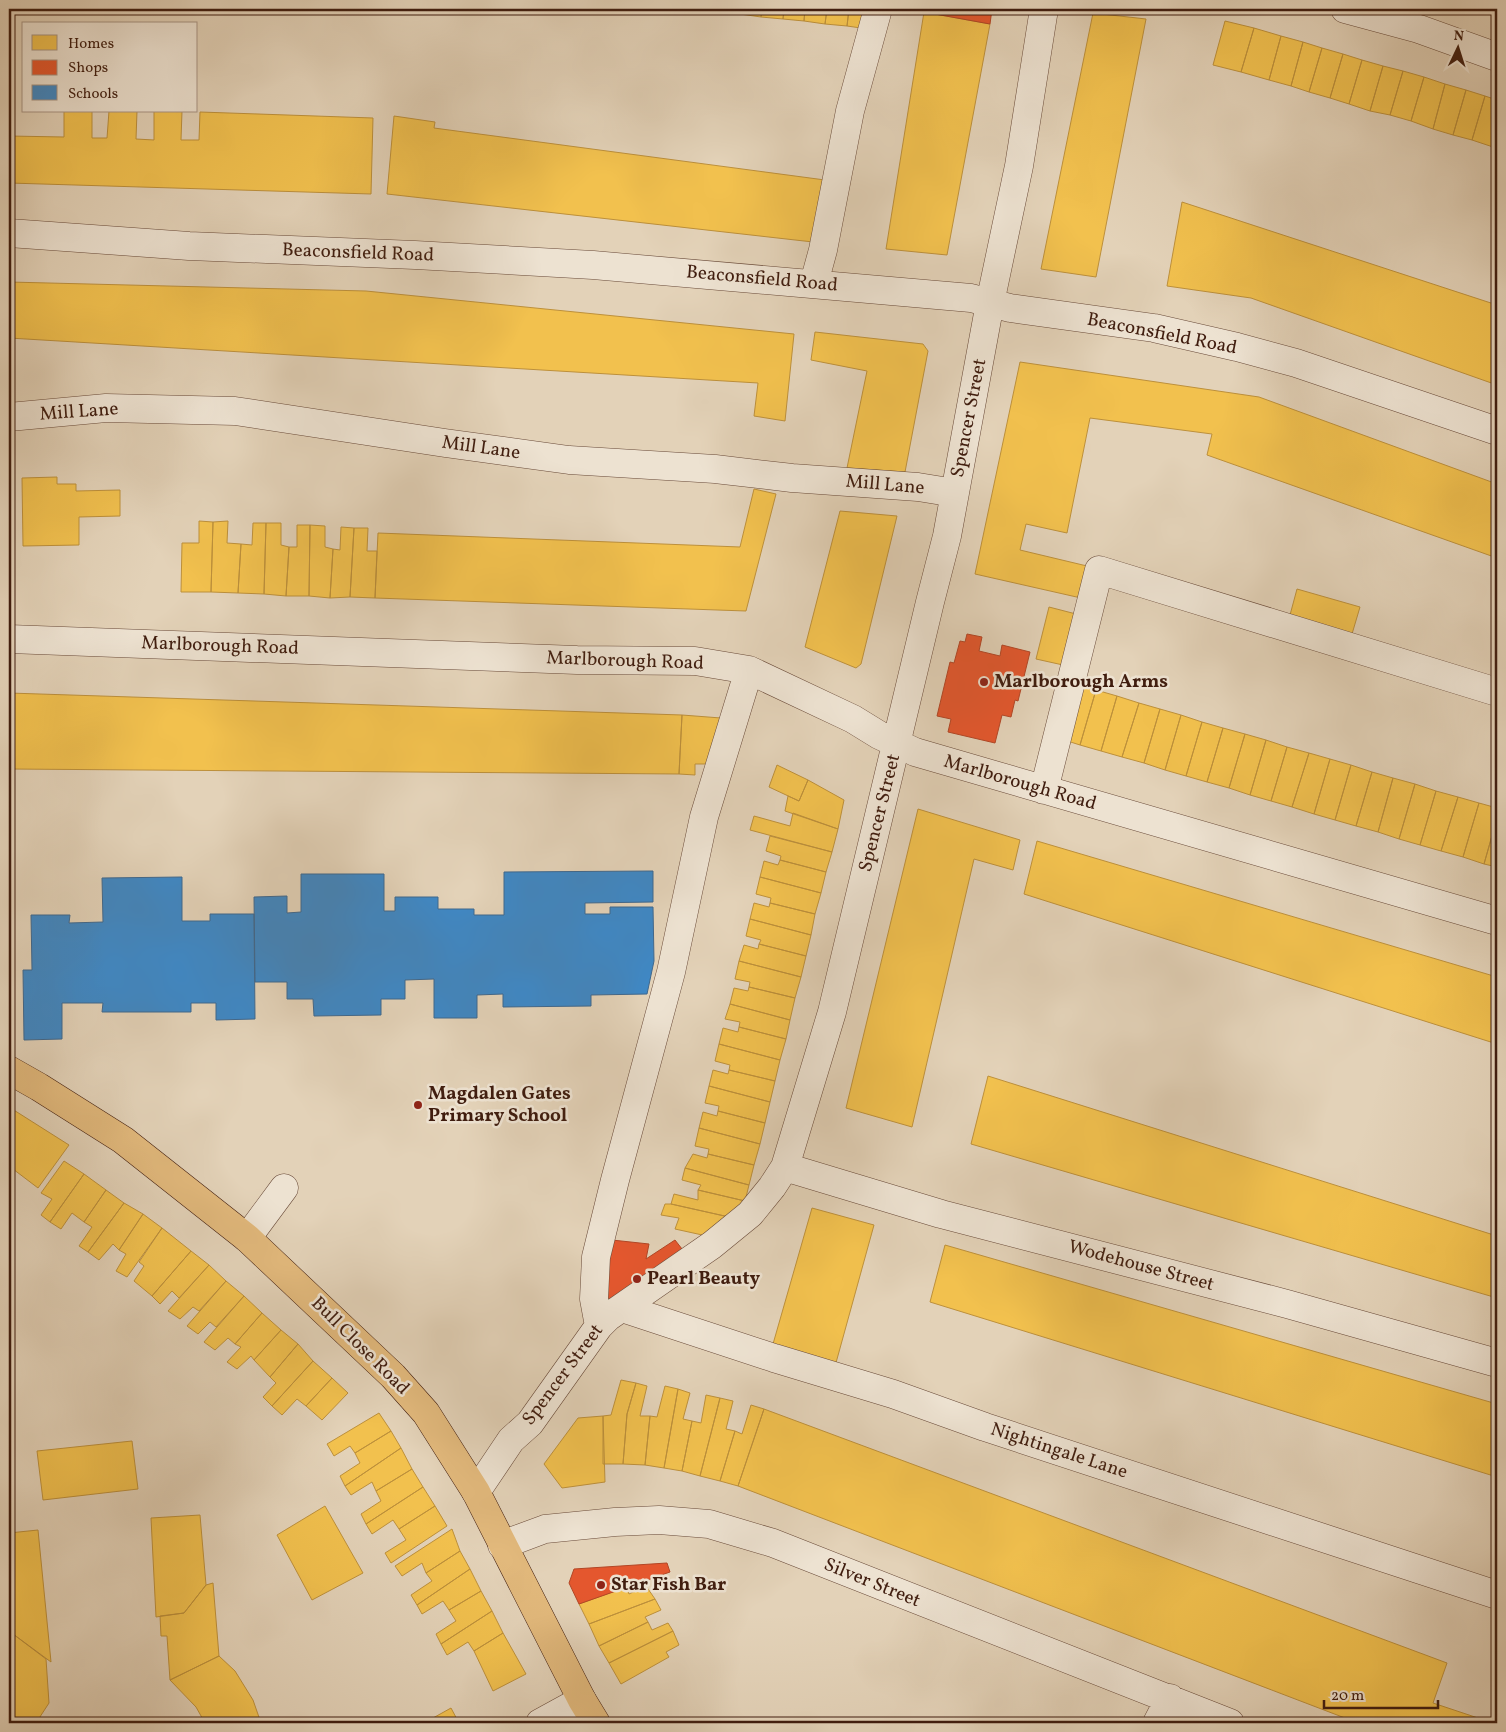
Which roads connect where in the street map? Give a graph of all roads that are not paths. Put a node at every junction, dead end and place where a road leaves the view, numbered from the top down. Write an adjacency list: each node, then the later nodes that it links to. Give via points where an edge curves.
1 (878, 9): 6 (street, via 850,111)
2 (1044, 9): 7 (street, Spencer Street, via 1020,166)
3 (1345, 9): 4 (street, via 1419,29)
4 (1497, 57)
5 (9, 232): 6 (street, Beaconsfield Road, via 189,246 584,264)
6 (814, 283): 7 (street, Beaconsfield Road, via 971,298)
7 (990, 303): 9 (street, Beaconsfield Road, via 1154,328 1236,347 1296,363); 10 (street, Spencer Street)
8 (9, 417): 10 (street, Mill Lane, via 106,408 234,410 569,460 715,469)
9 (1497, 431)
10 (955, 492): 14 (street, Spencer Street)
11 (9, 639): 12 (street, Marlborough Road, via 576,660 695,661)
12 (749, 670): 14 (street, Marlborough Road, via 853,719); 22 (street, via 704,817 671,972 596,1257 594,1299)
13 (1497, 692): 15 (street, via 1099,570)
14 (897, 744): 15 (street, Marlborough Road); 18 (street, Spencer Street, via 832,1012)
15 (1044, 790): 16 (street, Marlborough Road)
16 (1497, 921)
17 (9, 1070): 20 (main road, Bull Close Road, via 123,1140)
18 (785, 1167): 21 (street, Spencer Street, via 750,1214); 23 (street, Wodehouse Street, via 941,1214 1287,1304)
19 (284, 1188): 20 (street)
20 (248, 1238): 24 (main road, Bull Close Road, via 393,1376 426,1413)
21 (622, 1308): 22 (street, Spencer Street); 26 (street, Nightingale Lane)
22 (599, 1326): 24 (street, Spencer Street, via 530,1423 511,1440)
23 (1497, 1363)
24 (476, 1492): 25 (main road, Bull Close Road)
25 (502, 1545): 27 (street, Silver Street, via 545,1529 659,1520 708,1524 773,1543); 28 (main road, Bull Close Road)
26 (1497, 1594)
27 (1170, 1698): 31 (street); 32 (street, Silver Street)
28 (582, 1700): 29 (street); 30 (main road, Bull Close Road)
29 (540, 1723)
30 (596, 1723)
31 (1157, 1723)
32 (1230, 1723)

